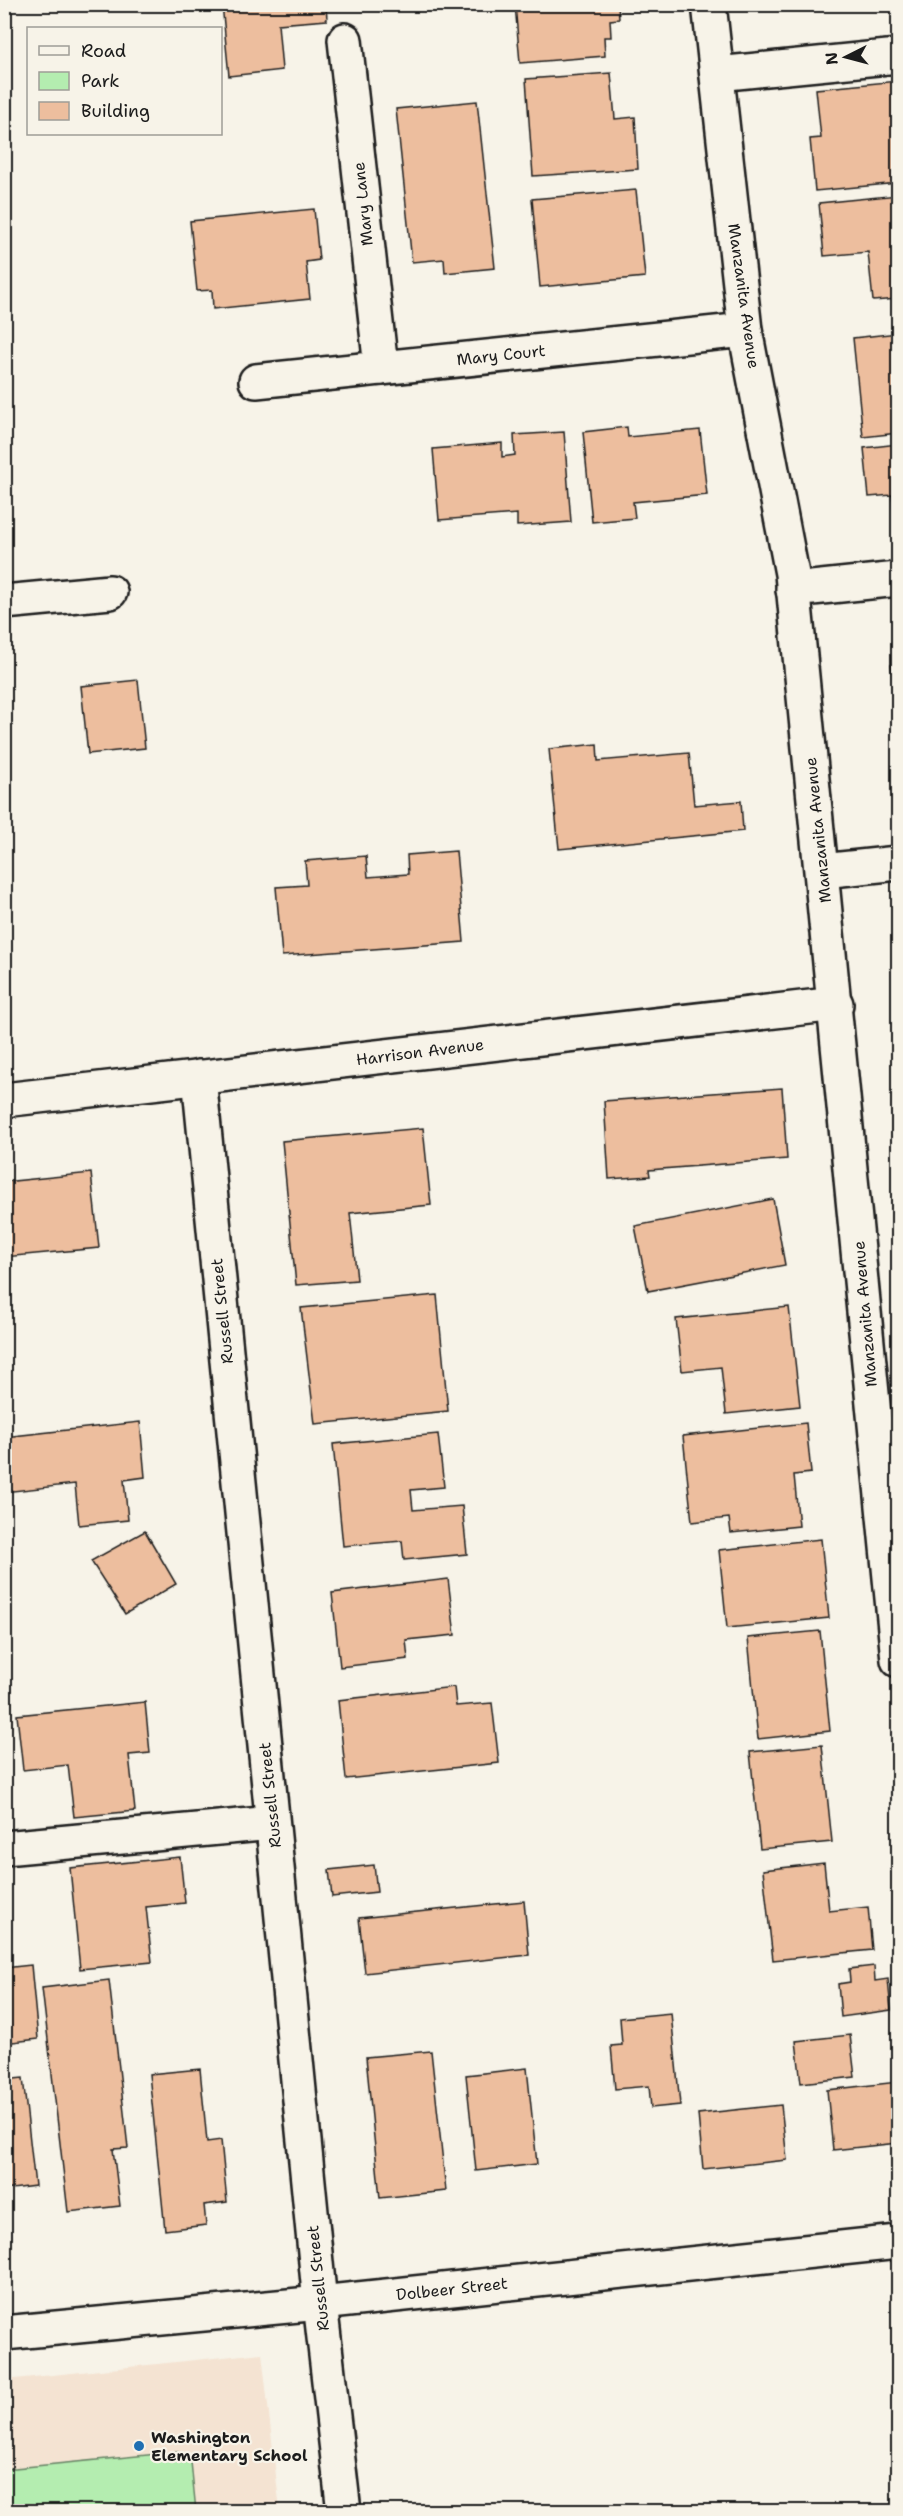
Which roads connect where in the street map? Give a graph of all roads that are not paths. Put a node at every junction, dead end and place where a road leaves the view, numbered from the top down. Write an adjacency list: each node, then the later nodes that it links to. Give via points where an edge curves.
1 (709, 4): 4 (street, Manzanita Avenue)
2 (345, 40): 6 (street, Mary Lane)
3 (898, 56): 4 (street)
4 (717, 74): 5 (street, Manzanita Avenue)
5 (745, 330): 6 (street, Mary Court); 9 (street, Manzanita Avenue)
6 (381, 368): 7 (street, Mary Court)
7 (256, 381)
8 (898, 579): 9 (street)
9 (794, 590): 13 (street, Manzanita Avenue)
10 (110, 592): 11 (street)
11 (4, 602)
12 (898, 863): 13 (street)
13 (822, 871): 14 (street, Manzanita Avenue)
14 (836, 1004): 15 (street, Harrison Avenue); 17 (street, Manzanita Avenue)
15 (199, 1077): 16 (street, Harrison Avenue); 18 (street, Russell Street)
16 (4, 1100)
17 (898, 1660)
18 (272, 1823): 19 (street); 21 (street, Russell Street)
19 (4, 1848)
20 (898, 2242): 21 (street, Dolbeer Street)
21 (320, 2303): 22 (street, Dolbeer Street); 23 (street, Russell Street)
22 (4, 2332)
23 (344, 2511)

